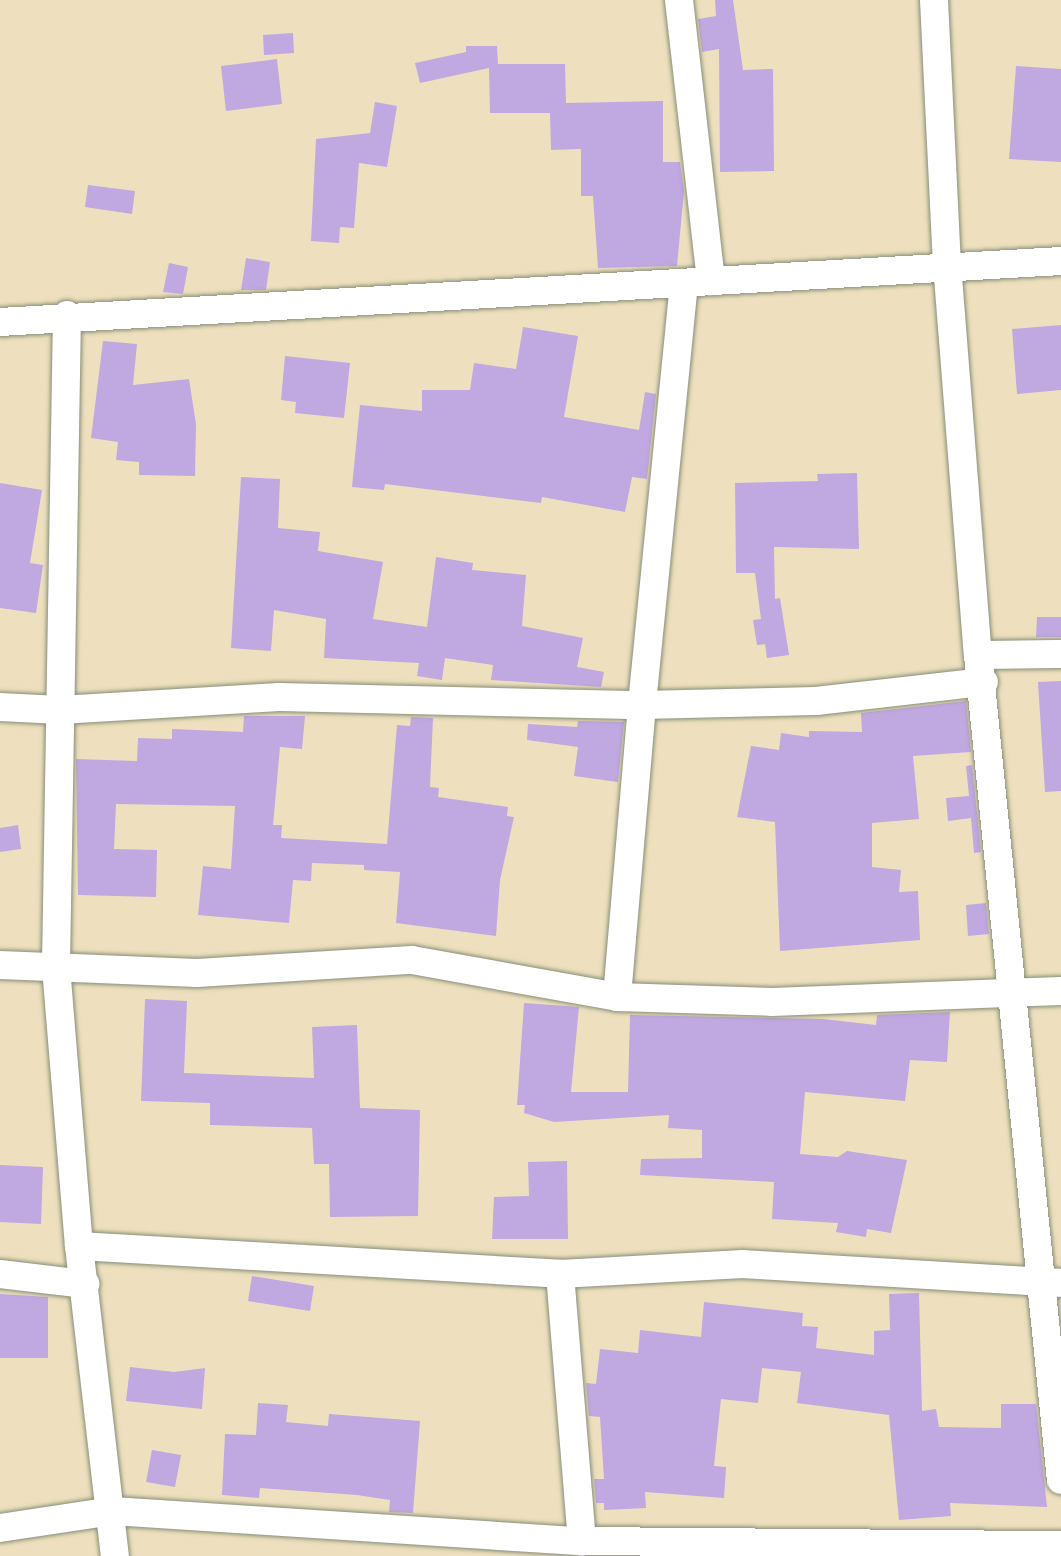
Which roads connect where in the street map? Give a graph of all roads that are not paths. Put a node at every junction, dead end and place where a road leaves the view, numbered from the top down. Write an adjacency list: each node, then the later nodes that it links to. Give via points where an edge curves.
1 (679, 0): 5 (street)
2 (934, 0): 4 (street)
3 (1061, 261): 4 (street)
4 (947, 264): 5 (street); 9 (street)
5 (698, 282): 6 (street); 10 (street)
6 (67, 315): 7 (street); 12 (street)
7 (0, 322)
8 (1061, 654): 9 (street)
9 (981, 668): 10 (street, via 816,701); 16 (street)
10 (642, 705): 12 (street, via 279,697); 17 (street)
11 (0, 707): 12 (street)
12 (60, 710): 14 (street)
13 (0, 965): 14 (street)
14 (56, 967): 17 (street, via 197,973 412,960); 18 (street)
15 (1061, 991): 16 (street)
16 (1011, 994): 17 (street, via 772,1002); 21 (street)
17 (617, 997)
18 (79, 1246): 20 (street); 22 (street)
19 (0, 1274): 22 (street)
20 (560, 1274): 21 (street, via 743,1264); 26 (street)
21 (1052, 1283): 23 (street)
22 (85, 1284): 24 (street)
23 (1061, 1480)
24 (112, 1511): 25 (street); 26 (street); 28 (street)
25 (0, 1528)
26 (582, 1541): 27 (street)
27 (1061, 1545)
28 (115, 1556)

